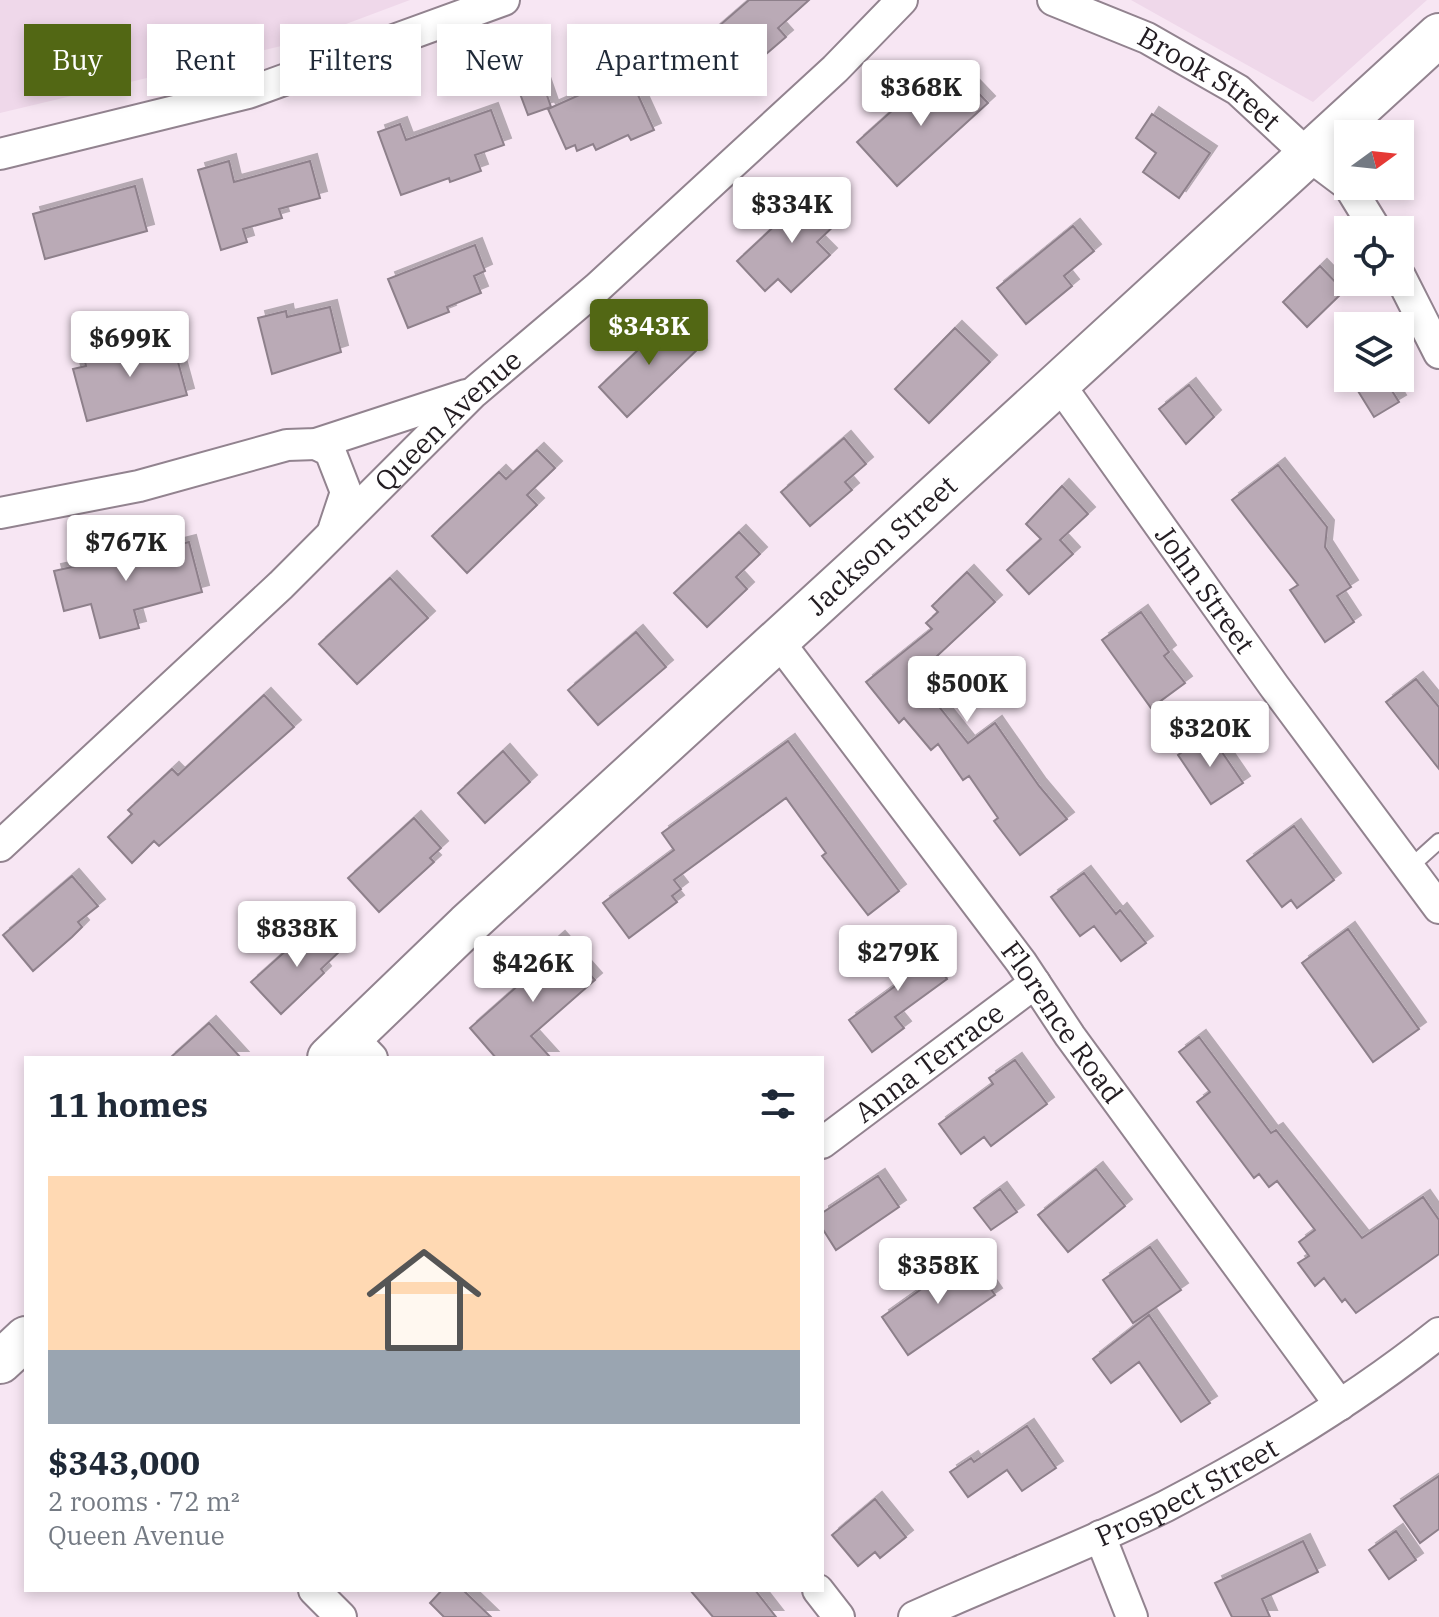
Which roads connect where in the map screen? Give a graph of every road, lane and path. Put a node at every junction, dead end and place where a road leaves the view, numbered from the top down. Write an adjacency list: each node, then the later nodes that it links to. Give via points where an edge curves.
1 (504, 0): 5 (street, via 248,93)
2 (902, 0): 11 (street, Queen Avenue, via 835,69 597,288)
3 (1053, 0): 6 (street, Brook Street, via 1147,38 1238,90)
4 (1439, 35): 6 (main road, Jackson Street)
5 (0, 154)
6 (1308, 155): 7 (street, Brook Street); 10 (main road, Jackson Street)
7 (1334, 175)
8 (1410, 296): 9 (street)
9 (1439, 353)
10 (1059, 384): 15 (main road, Jackson Street); 18 (street, John Street)
11 (473, 393): 12 (street); 14 (street, Queen Avenue)
12 (316, 444): 13 (street, via 287,445 139,486); 14 (street, via 330,451 346,492)
13 (0, 513)
14 (330, 538): 17 (street, Queen Avenue)
15 (779, 642): 20 (street, Florence Road); 21 (main road, Jackson Street, via 467,925)
16 (1439, 841): 18 (lane)
17 (0, 846)
18 (1409, 868): 19 (street, John Street)
19 (1439, 908)
20 (1035, 983): 22 (street, Anna Terrace); 26 (street, Florence Road)
21 (351, 1051)
22 (824, 1141)
23 (1439, 1333): 26 (street, Prospect Street)
24 (24, 1340): 25 (main road)
25 (0, 1362)
26 (1340, 1405): 27 (street, Prospect Street, via 1206,1484)
27 (1100, 1536): 32 (street, Prospect Street); 33 (street)
28 (316, 1592): 30 (street)
29 (820, 1592): 31 (street)
30 (341, 1617)
31 (839, 1617)
32 (914, 1617)
33 (1132, 1617)

